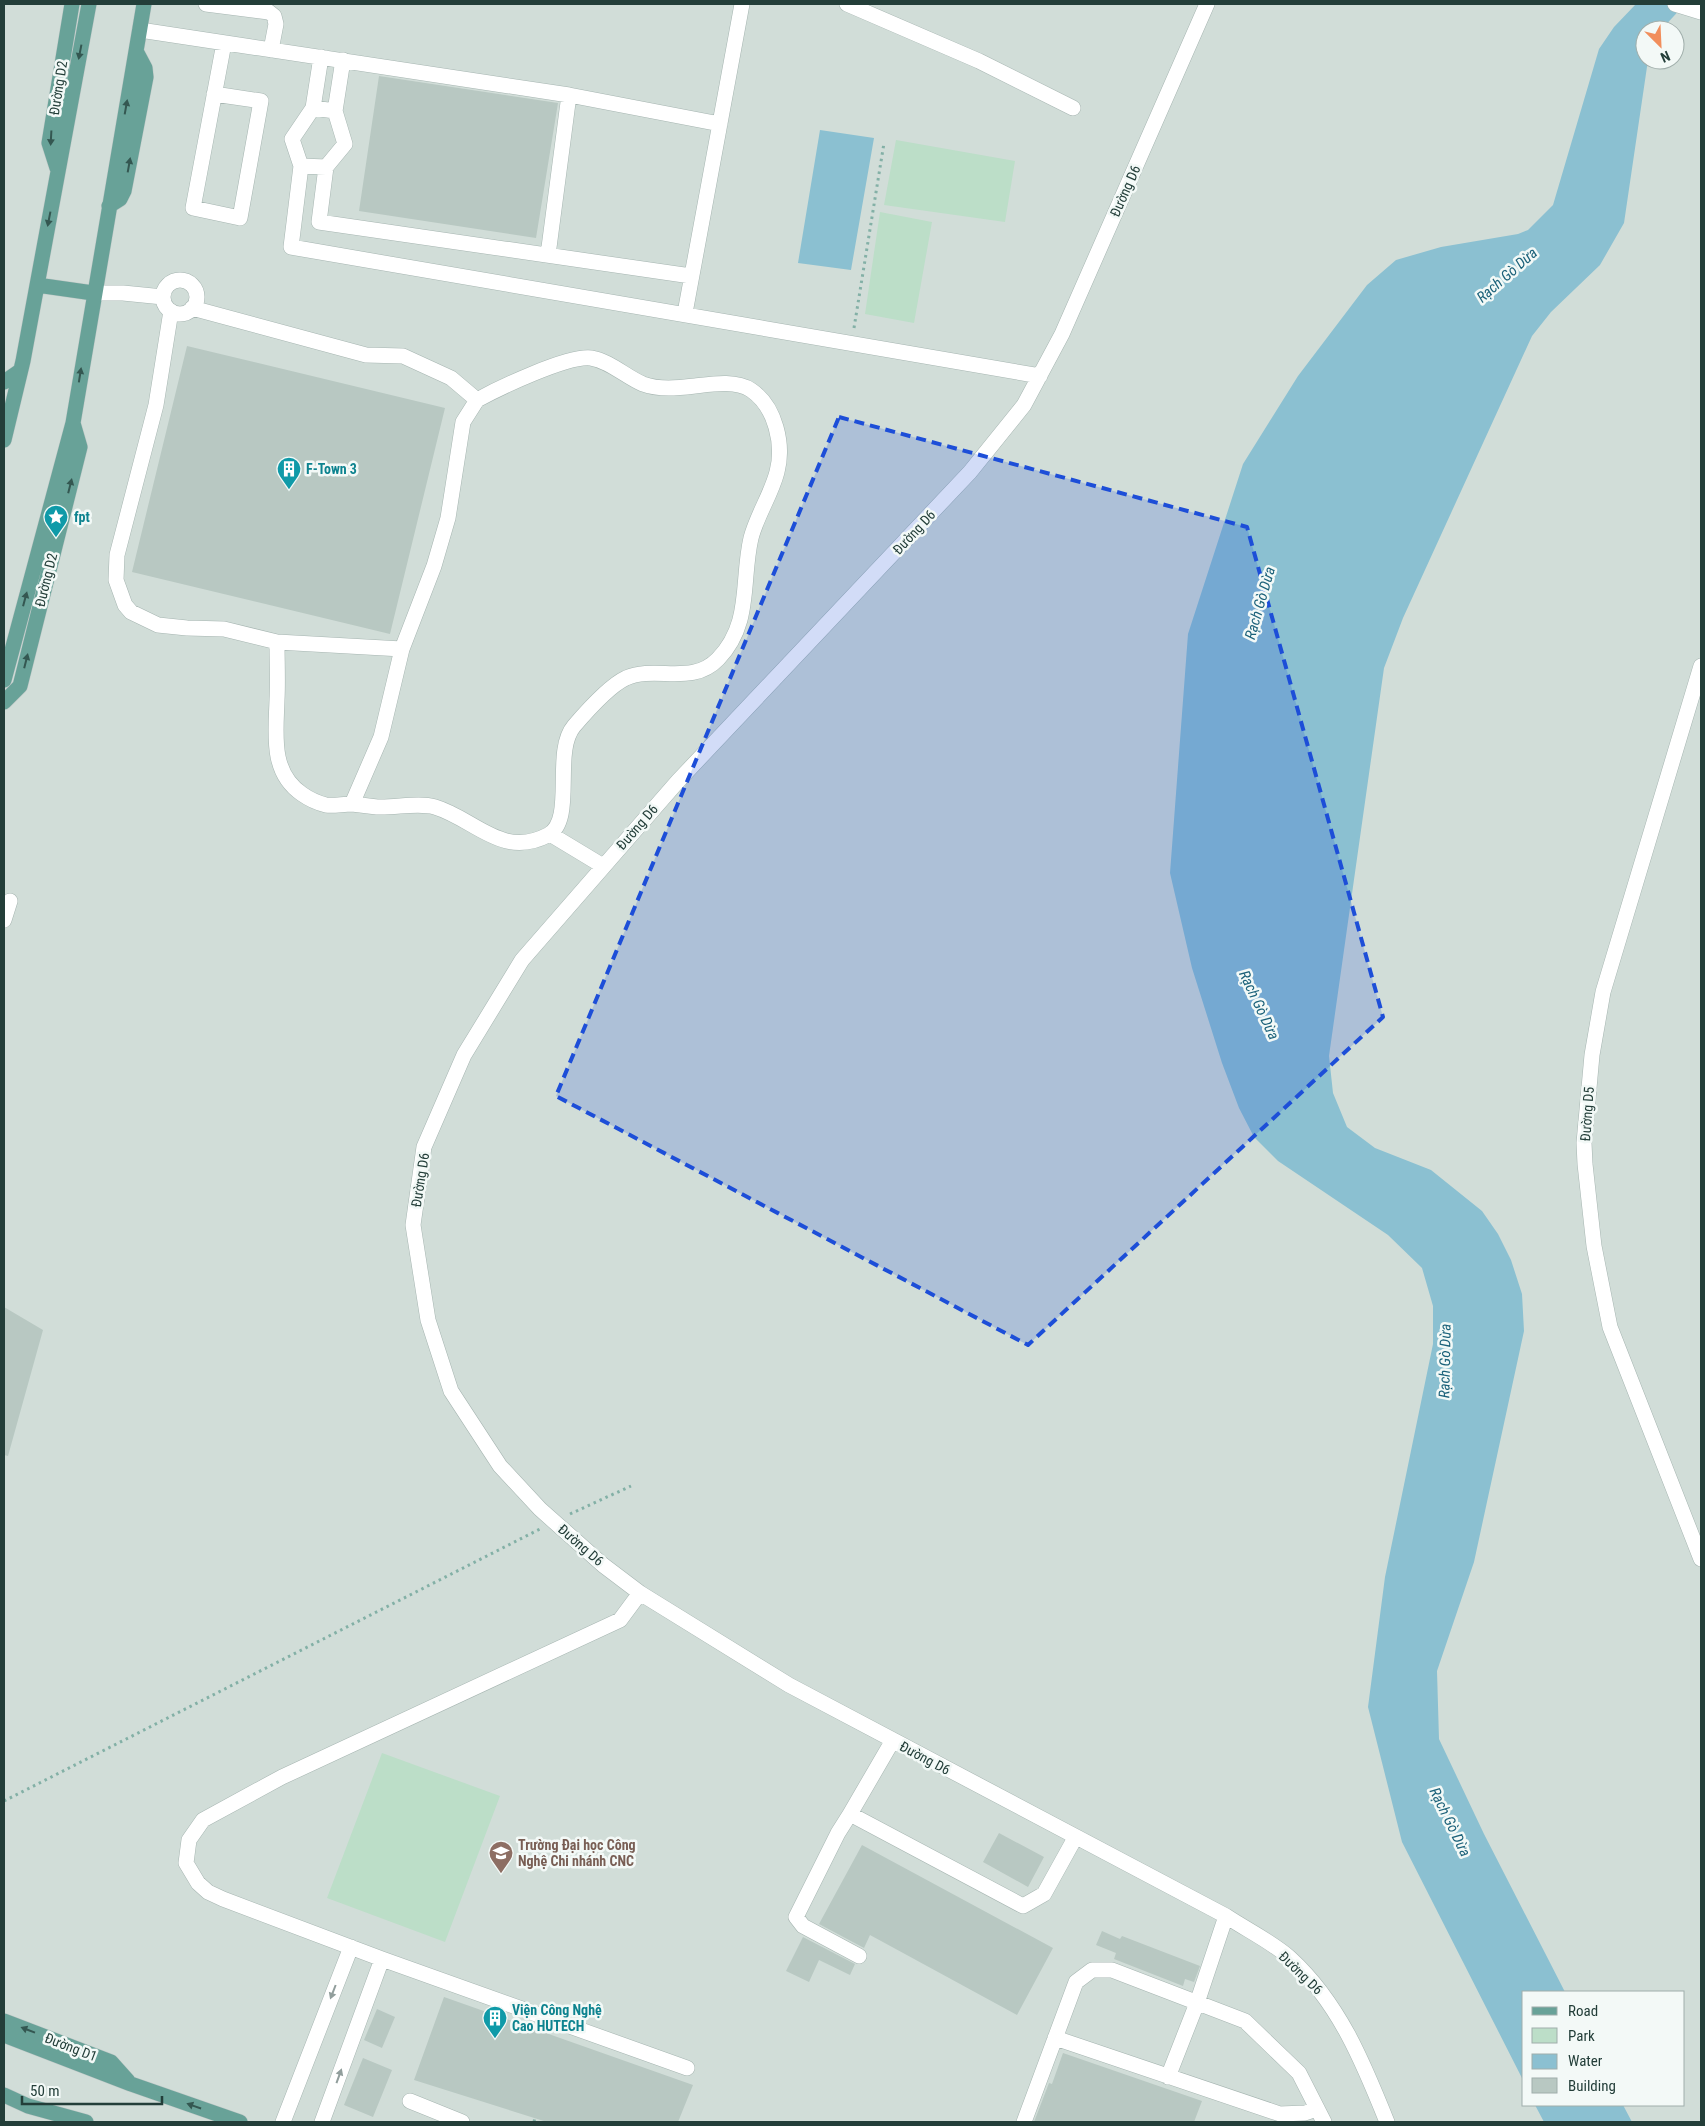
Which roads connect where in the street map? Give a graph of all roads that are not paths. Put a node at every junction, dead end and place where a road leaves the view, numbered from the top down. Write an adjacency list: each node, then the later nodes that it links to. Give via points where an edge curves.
1 (72, 4): 23 (main road, Đường D2, one-way to 23, via 49,142)
2 (89, 4): 23 (main road, Đường D2, one-way to 23)
3 (144, 4): 10 (main road, Đường D2)
4 (206, 4): 12 (street, via 269,12 276,24)
5 (742, 4): 20 (street)
6 (848, 4): 18 (street, via 978,61)
7 (1207, 4): 33 (street, Đường D6, via 1066,326)
8 (1675, 4): 9 (street)
9 (1701, 12)
10 (140, 30): 11 (street); 27 (main road, Đường D2, one-way to 10)
11 (224, 43): 12 (street); 15 (street)
12 (271, 50): 13 (street)
13 (321, 57): 14 (street); 17 (street)
14 (343, 60): 16 (street); 19 (street)
15 (214, 94): 15 (street, via 192,208 240,218 261,101)
16 (569, 95): 20 (street); 24 (street)
17 (313, 108): 19 (street); 21 (street, via 292,139)
18 (1073, 108)
19 (335, 111): 22 (street, via 345,144)
20 (720, 124): 25 (street)
21 (301, 166): 22 (street); 31 (street, via 291,247)
22 (326, 167): 24 (street, via 319,222)
23 (58, 171): 26 (main road, Đường D2, one-way to 26)
24 (548, 255): 25 (street)
25 (691, 276): 31 (street)
26 (37, 285): 27 (main road); 32 (main road, Đường D2)
27 (93, 293): 28 (street); 36 (main road, Đường D2, one-way to 27)
28 (163, 297): 29 (street, via 170,283 186,281 196,293); 30 (street)
29 (192, 308): 30 (street, via 182,314); 35 (street, via 366,355 403,356 450,378)
30 (171, 311): 38 (street, via 156,405 117,555 118,589 131,612 158,624 224,629)
31 (684, 314): 33 (street)
32 (20, 371): 34 (main road); 37 (main road, Đường D2)
33 (1040, 376): 46 (street, Đường D6, via 1024,405 970,472 678,780)
34 (4, 382)
35 (477, 400): 39 (street, via 463,422 448,518 434,566); 45 (street, via 560,364 592,358 643,384 679,388 728,384 751,390 764,404 780,439 778,469 751,538 745,601 727,650 705,670 674,676 627,678 588,711 567,735 562,813)
36 (73, 423): 41 (main road, Đường D2, one-way to 36); 43 (main road, Đường D2, one-way to 36, via 20,686 80,447)
37 (4, 440)
38 (277, 642): 39 (street); 44 (street, via 275,744 281,770 298,791 315,801)
39 (402, 649): 44 (street, via 381,737)
40 (1701, 666): 42 (street, Đường D5)
41 (4, 680)
42 (1698, 688): 49 (street, Đường D5, via 1603,992 1592,1055 1584,1143 1594,1246 1610,1327)
43 (4, 702)
44 (352, 804): 45 (street, via 379,807 426,805 501,840 524,842)
45 (550, 834): 46 (street)
46 (603, 866): 50 (street, Đường D6, via 522,960 464,1055 424,1148 413,1225 428,1320 451,1391 500,1466 554,1522)
47 (10, 901): 48 (street)
48 (4, 920)
49 (1701, 1558)
50 (640, 1593): 51 (street, Đường D6, via 789,1685); 55 (street, via 620,1620 282,1777 204,1820 195,1829 189,1840 186,1863 191,1874 208,1892)
51 (893, 1740): 52 (street); 53 (street, Đường D6)
52 (850, 1814): 53 (street, via 1023,1906 1044,1894); 56 (street, via 796,1917 803,1926)
53 (1075, 1838): 54 (street, Đường D6)
54 (1226, 1916): 58 (street); 76 (street, Đường D6, via 1289,1957 1324,1994 1345,2027)
55 (351, 1947): 57 (street); 72 (street, one-way to 72)
56 (859, 1956)
57 (382, 1959): 62 (street); 73 (street, one-way to 57)
58 (1197, 2003): 61 (street, via 1112,1970 1092,1970 1076,1982); 63 (street); 68 (street, via 1245,2021 1299,2073)
59 (4, 2022): 64 (main road, Đường D1, one-way to 59, via 111,2062)
60 (4, 2035): 64 (main road, Đường D1)
61 (1055, 2038): 63 (street); 75 (street)
62 (687, 2068)
63 (1168, 2077): 68 (street, via 1280,2114)
64 (131, 2084): 71 (main road, Đường D1, one-way to 64)
65 (4, 2095): 67 (main road)
66 (410, 2101): 74 (street)
67 (28, 2106): 69 (main road); 70 (main road)
68 (1321, 2116)
69 (50, 2122)
70 (86, 2122)
71 (240, 2122)
72 (283, 2122)
73 (322, 2122)
74 (462, 2122)
75 (1024, 2122)
76 (1387, 2122)

